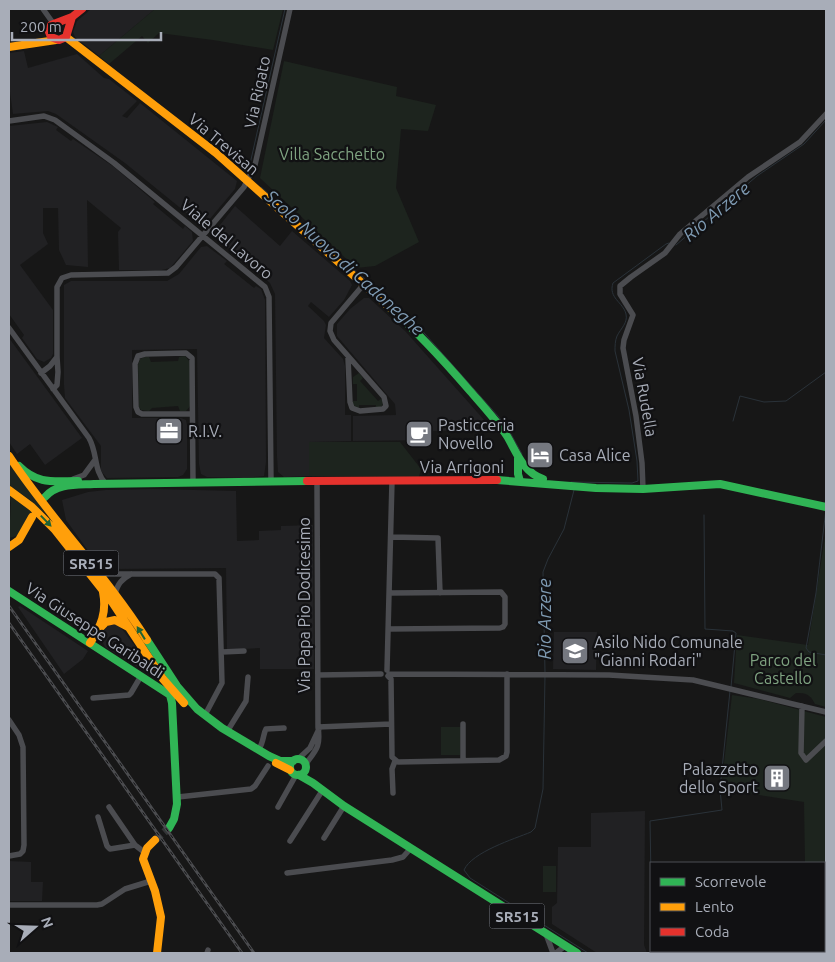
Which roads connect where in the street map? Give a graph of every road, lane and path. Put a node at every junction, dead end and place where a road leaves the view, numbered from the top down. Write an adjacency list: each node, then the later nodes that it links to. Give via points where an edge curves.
1 (43, 9): 5 (street)
2 (82, 9): 4 (main road)
3 (290, 9): 13 (street, Via Rigato, via 255,165)
4 (72, 17): 5 (main road); 7 (main road)
5 (56, 22): 6 (main road); 7 (main road, via 65,24)
6 (49, 32): 8 (main road); 9 (main road)
7 (67, 33): 8 (main road, via 61,40); 13 (main road, Via Trevisan)
8 (56, 40): 9 (main road)
9 (41, 41): 10 (main road)
10 (9, 47)
11 (826, 117): 35 (street, Via Rudella, via 800,142 748,177 680,234 665,253 620,286 620,294 633,315 623,348 640,444)
12 (9, 121): 14 (street, Viale del Lavoro, via 44,116 55,120)
13 (247, 180): 14 (street, Via Rigato); 15 (main road, Via Trevisan)
14 (203, 235): 17 (street, Via Rigato, via 168,273 62,278 57,287); 27 (street, Viale del Lavoro, via 265,286 268,292)
15 (364, 284): 18 (street, via 330,327 331,335); 24 (main road, Via Trevisan, via 428,344 491,416 518,457)
16 (9, 328): 19 (street)
17 (57, 357): 19 (street); 20 (street, via 58,381)
18 (348, 358): 18 (street, via 384,397 386,406 383,409 360,411 352,408)
19 (41, 373): 20 (street)
20 (53, 389): 23 (street, via 89,438)
21 (192, 414): 21 (street, via 191,356 186,353 138,356 135,364 138,412); 31 (street)
22 (9, 455): 25 (main road, Via Arrigoni, via 35,480); 42 (main road, SR515)
23 (96, 460): 25 (street, via 84,475); 33 (street, via 98,473)
24 (521, 468): 26 (main road); 29 (main road, via 523,475); 34 (main road, Via Trevisan, via 534,477)
25 (68, 480): 32 (main road, Via Arrigoni)
26 (506, 480): 28 (main road, Via Arrigoni); 29 (main road, Via Arrigoni)
27 (271, 481): 30 (main road, Via Arrigoni); 31 (main road, Via Arrigoni)
28 (392, 481): 30 (main road, Via Arrigoni); 40 (street)
29 (520, 481): 34 (main road, Via Arrigoni)
30 (317, 482): 55 (street, Via Papa Pio Dodicesimo)
31 (193, 483): 33 (main road, Via Arrigoni)
32 (94, 484): 33 (main road, Via Arrigoni); 37 (main road, Via Arrigoni, via 59,487)
33 (106, 484)
34 (560, 486): 35 (main road, Via Arrigoni)
35 (643, 489): 38 (main road, Via Arrigoni, via 720,484)
36 (9, 490): 45 (main road, SR515, one-way to 45, via 44,518)
37 (45, 497)
38 (825, 507)
39 (32, 517): 41 (main road, via 19,540)
40 (391, 537): 46 (street); 47 (street, via 438,538)
41 (9, 547)
42 (99, 574): 43 (street); 48 (main road, SR515)
43 (131, 574): 48 (street, via 120,582); 54 (street, via 218,576 221,582)
44 (9, 591): 52 (main road, Via Giuseppe Garibaldi)
45 (103, 591): 49 (main road, via 105,613); 50 (main road, SR515)
46 (390, 593): 47 (street); 51 (street)
47 (440, 593): 51 (street, via 503,593 504,626)
48 (115, 594): 61 (main road, SR515, one-way to 48)
49 (101, 627): 50 (main road, via 115,620); 52 (main road)
50 (128, 627): 61 (main road, SR515, via 163,679)
51 (389, 629): 56 (street)
52 (90, 643): 58 (main road, Via Giuseppe Garibaldi)
53 (244, 651): 54 (street)
54 (222, 652): 64 (street, via 221,686)
55 (319, 674): 56 (street, via 381,674 382,671); 69 (street, Via Papa Pio Dodicesimo)
56 (388, 674): 57 (street); 66 (street, via 391,678)
57 (507, 674): 62 (street, via 693,680); 75 (street, via 506,756 499,760)
58 (141, 676): 60 (street, via 129,695); 82 (main road, Via Giuseppe Garibaldi, via 167,693 172,703)
59 (248, 677): 70 (street, via 246,701)
60 (93, 698)
61 (187, 703): 64 (main road, SR515); 76 (main road, SR515)
62 (802, 706): 63 (street); 71 (street, via 801,753 806,760)
63 (826, 712)
64 (205, 715): 70 (main road, SR515)
65 (9, 720): 94 (street, via 23,747 24,848 20,854)
66 (391, 724): 69 (street); 74 (street, via 392,757)
67 (463, 724): 75 (street)
68 (284, 728): 72 (street, via 266,729)
69 (319, 728): 73 (street, Via Papa Pio Dodicesimo, via 310,748); 77 (street, Via Papa Pio Dodicesimo, via 320,743)
70 (228, 730): 72 (main road, SR515)
71 (826, 741)
72 (259, 749): 73 (main road, SR515, via 277,760)
73 (296, 760): 77 (main road, SR515, via 304,762); 78 (main road, via 291,764)
74 (395, 761): 75 (street); 81 (street)
75 (463, 761)
76 (270, 764): 78 (main road, SR515); 82 (street, via 251,789)
77 (305, 767): 78 (main road, via 304,772); 79 (main road, SR515)
78 (295, 773): 79 (main road, SR515); 85 (street)
79 (311, 782): 80 (main road, SR515)
80 (322, 791): 83 (main road, SR515); 90 (street)
81 (393, 793)
82 (178, 797): 87 (main road, via 176,815)
83 (344, 806): 88 (street); 92 (main road, SR515)
84 (109, 807): 91 (street)
85 (278, 807)
86 (98, 817): 91 (street, via 107,846)
87 (169, 828)
88 (324, 838)
89 (154, 840): 93 (main road)
90 (290, 841)
91 (135, 845): 93 (street)
92 (411, 848): 95 (street, via 403,857 392,860); 98 (main road, SR515)
93 (144, 852): 96 (main road)
94 (9, 856)
95 (287, 873)
96 (151, 881): 97 (street, via 126,889 97,905); 100 (main road, via 161,917)
97 (9, 905)
98 (546, 934): 99 (main road, SR515); 101 (street)
99 (565, 950): 101 (street); 102 (main road, SR515)
100 (157, 953)
101 (554, 953)
102 (576, 953)

